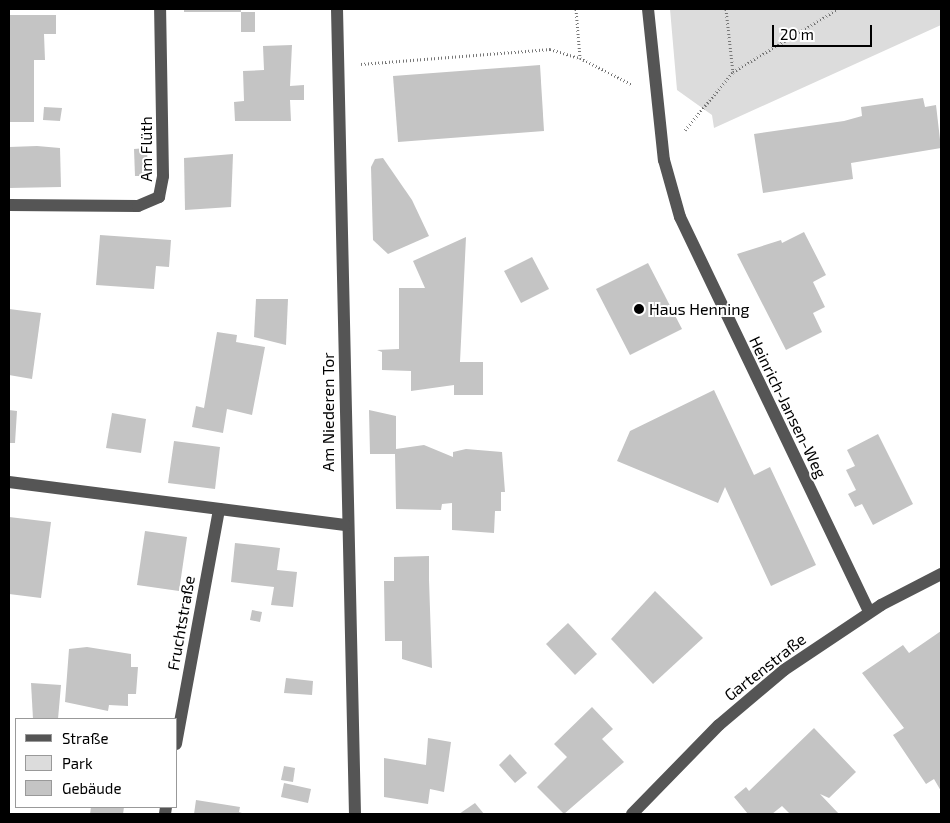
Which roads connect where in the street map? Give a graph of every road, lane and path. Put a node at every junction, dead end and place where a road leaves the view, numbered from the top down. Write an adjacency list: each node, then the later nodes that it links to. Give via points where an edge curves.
1 (160, 9): 12 (street, Am Flüth, via 163,176 159,197 138,206)
2 (337, 9): 8 (street, Am Niederen Tor)
3 (576, 9): 7 (path)
4 (648, 9): 10 (street, Heinrich-Jansen-Weg)
5 (726, 9): 9 (path)
6 (838, 9): 9 (path)
7 (580, 58): 8 (path, via 550,49); 10 (path)
8 (338, 66): 15 (street, Am Niederen Tor)
9 (733, 72): 11 (path, via 695,122)
10 (655, 97): 11 (street, Heinrich-Jansen-Weg)
11 (662, 146): 17 (street, Heinrich-Jansen-Weg, via 668,179 696,258)
12 (9, 204)
13 (9, 482): 14 (street)
14 (219, 509): 15 (street); 18 (street, Fruchtstraße)
15 (346, 525): 19 (street, Am Niederen Tor)
16 (941, 574): 17 (street, Gartenstraße)
17 (870, 612): 20 (street, Gartenstraße, via 797,661 734,711)
18 (178, 733)
19 (355, 814)
20 (632, 814)

